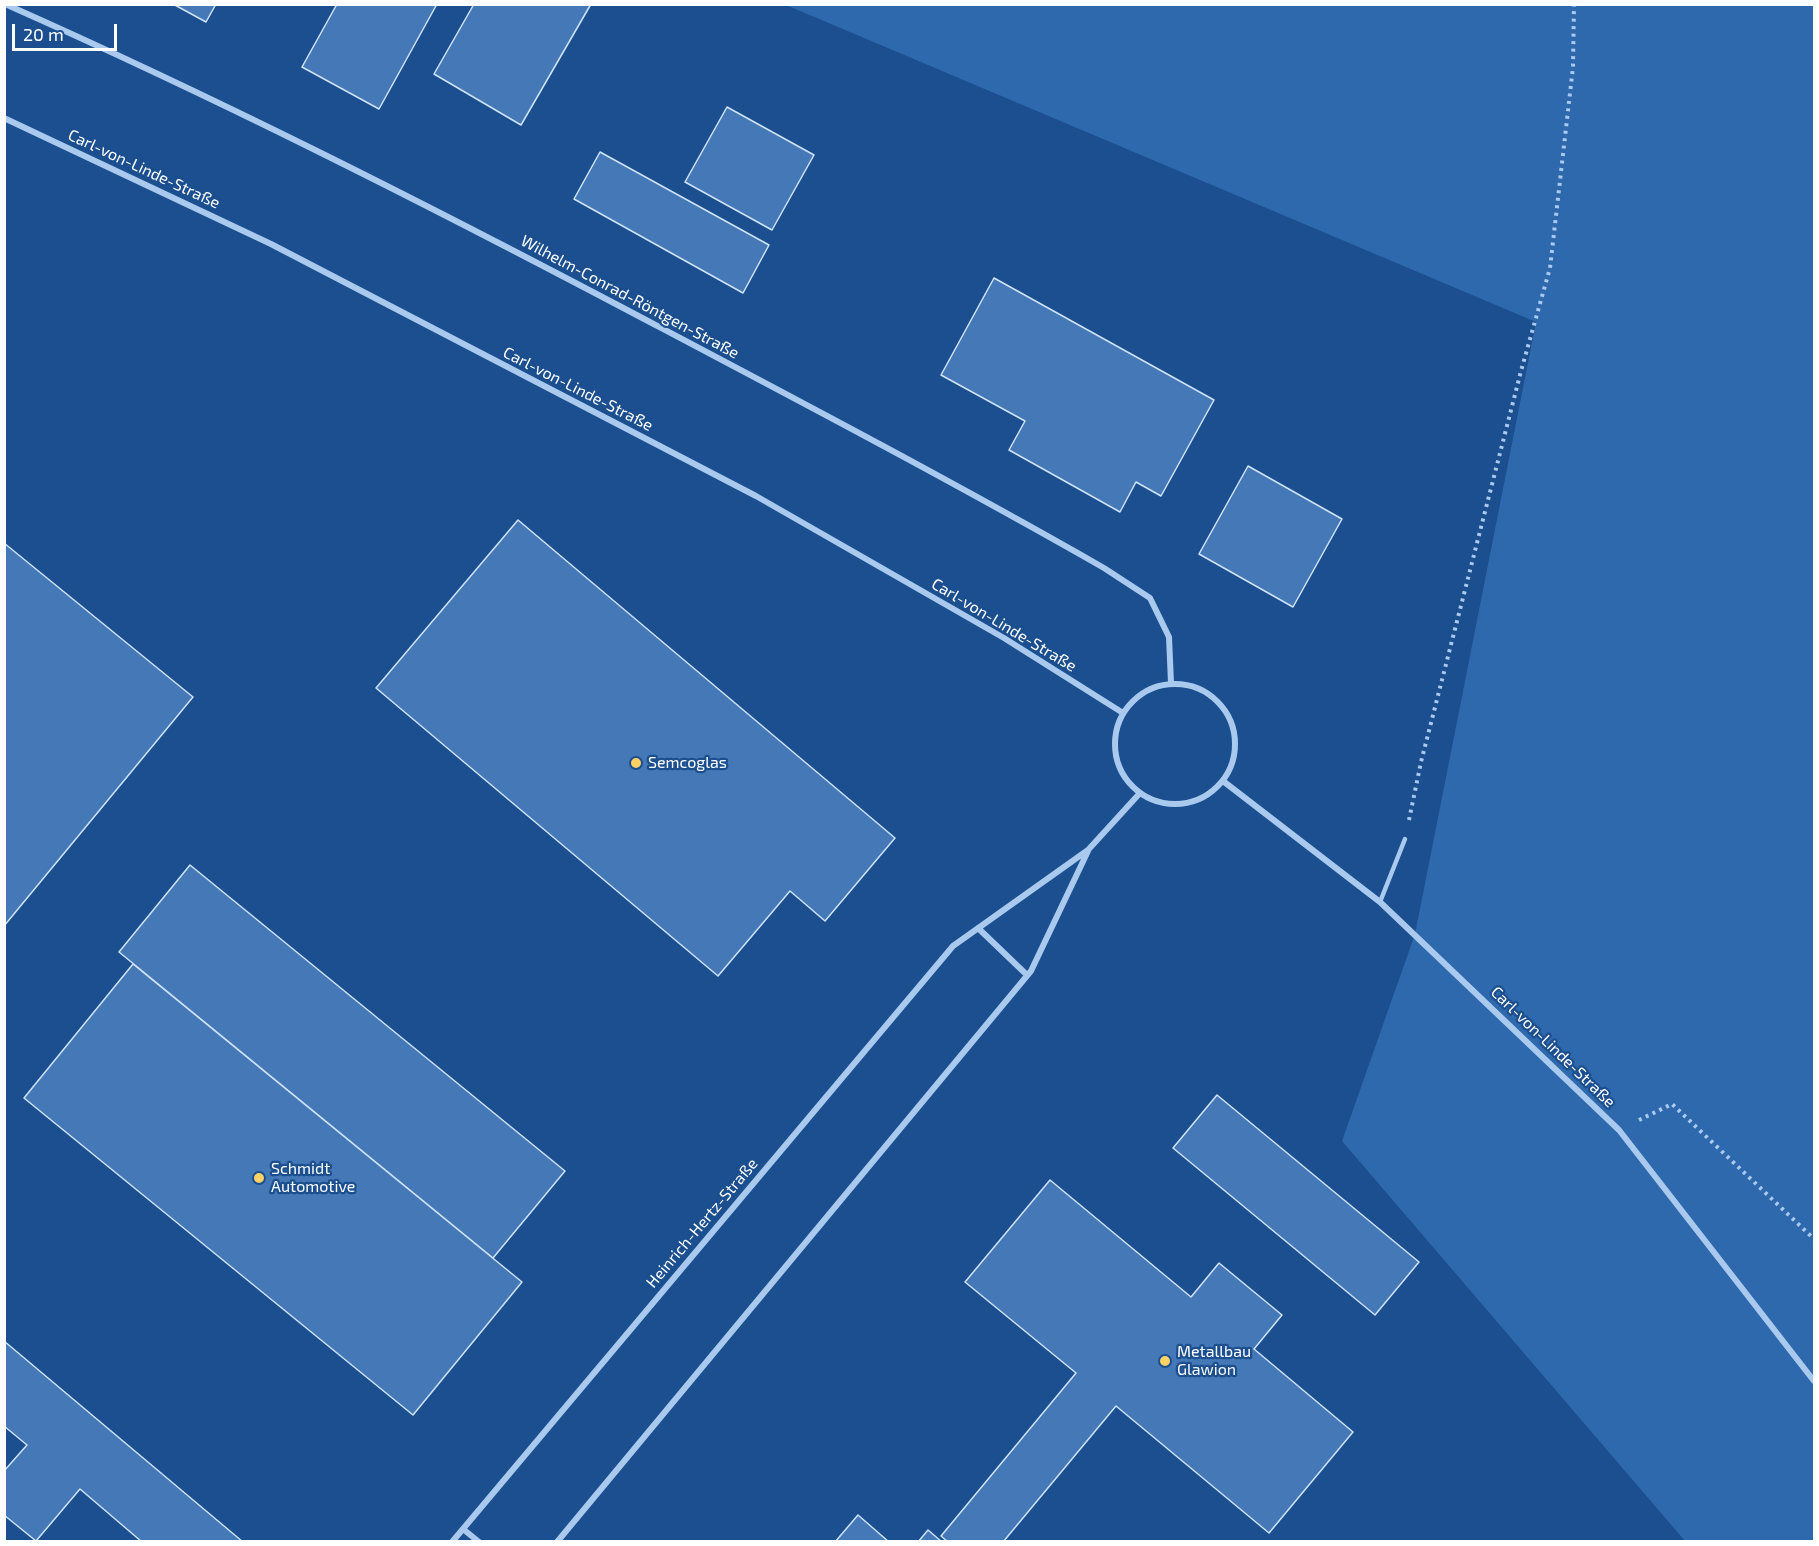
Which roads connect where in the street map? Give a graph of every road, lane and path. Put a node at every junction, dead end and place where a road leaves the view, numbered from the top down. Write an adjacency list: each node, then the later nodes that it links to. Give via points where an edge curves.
1 (5, 4): 4 (street, Wilhelm-Conrad-Röntgen-Straße, via 421,202 786,394 1104,568 1150,598 1169,637)
2 (1574, 4): 8 (path, via 1573,67 1550,268 1424,750)
3 (4, 118): 5 (street, Carl-von-Linde-Straße, via 271,244 756,496 1004,638)
4 (1171, 683): 5 (street, via 1135,698); 6 (street, via 1191,685 1209,693 1224,707 1233,725 1236,744 1233,764)
5 (1123, 713): 7 (street, via 1115,747 1127,781)
6 (1223, 781): 7 (street, via 1210,794 1174,805); 10 (street, Carl-von-Linde-Straße)
7 (1140, 793): 9 (street, Heinrich-Hertz-Straße)
8 (1405, 838): 10 (lane)
9 (1088, 850): 11 (street, Heinrich-Hertz-Straße); 12 (street, Heinrich-Hertz-Straße)
10 (1380, 902): 13 (street, Carl-von-Linde-Straße)
11 (978, 928): 12 (street); 16 (street, Heinrich-Hertz-Straße, via 954,945)
12 (1028, 975): 19 (street, Heinrich-Hertz-Straße)
13 (1619, 1130): 14 (path, via 1672,1104); 15 (street, Carl-von-Linde-Straße)
14 (1815, 1239)
15 (1815, 1381)
16 (463, 1528): 17 (street, Heinrich-Hertz-Straße); 18 (street)
17 (452, 1542)
18 (479, 1542)
19 (557, 1542)

